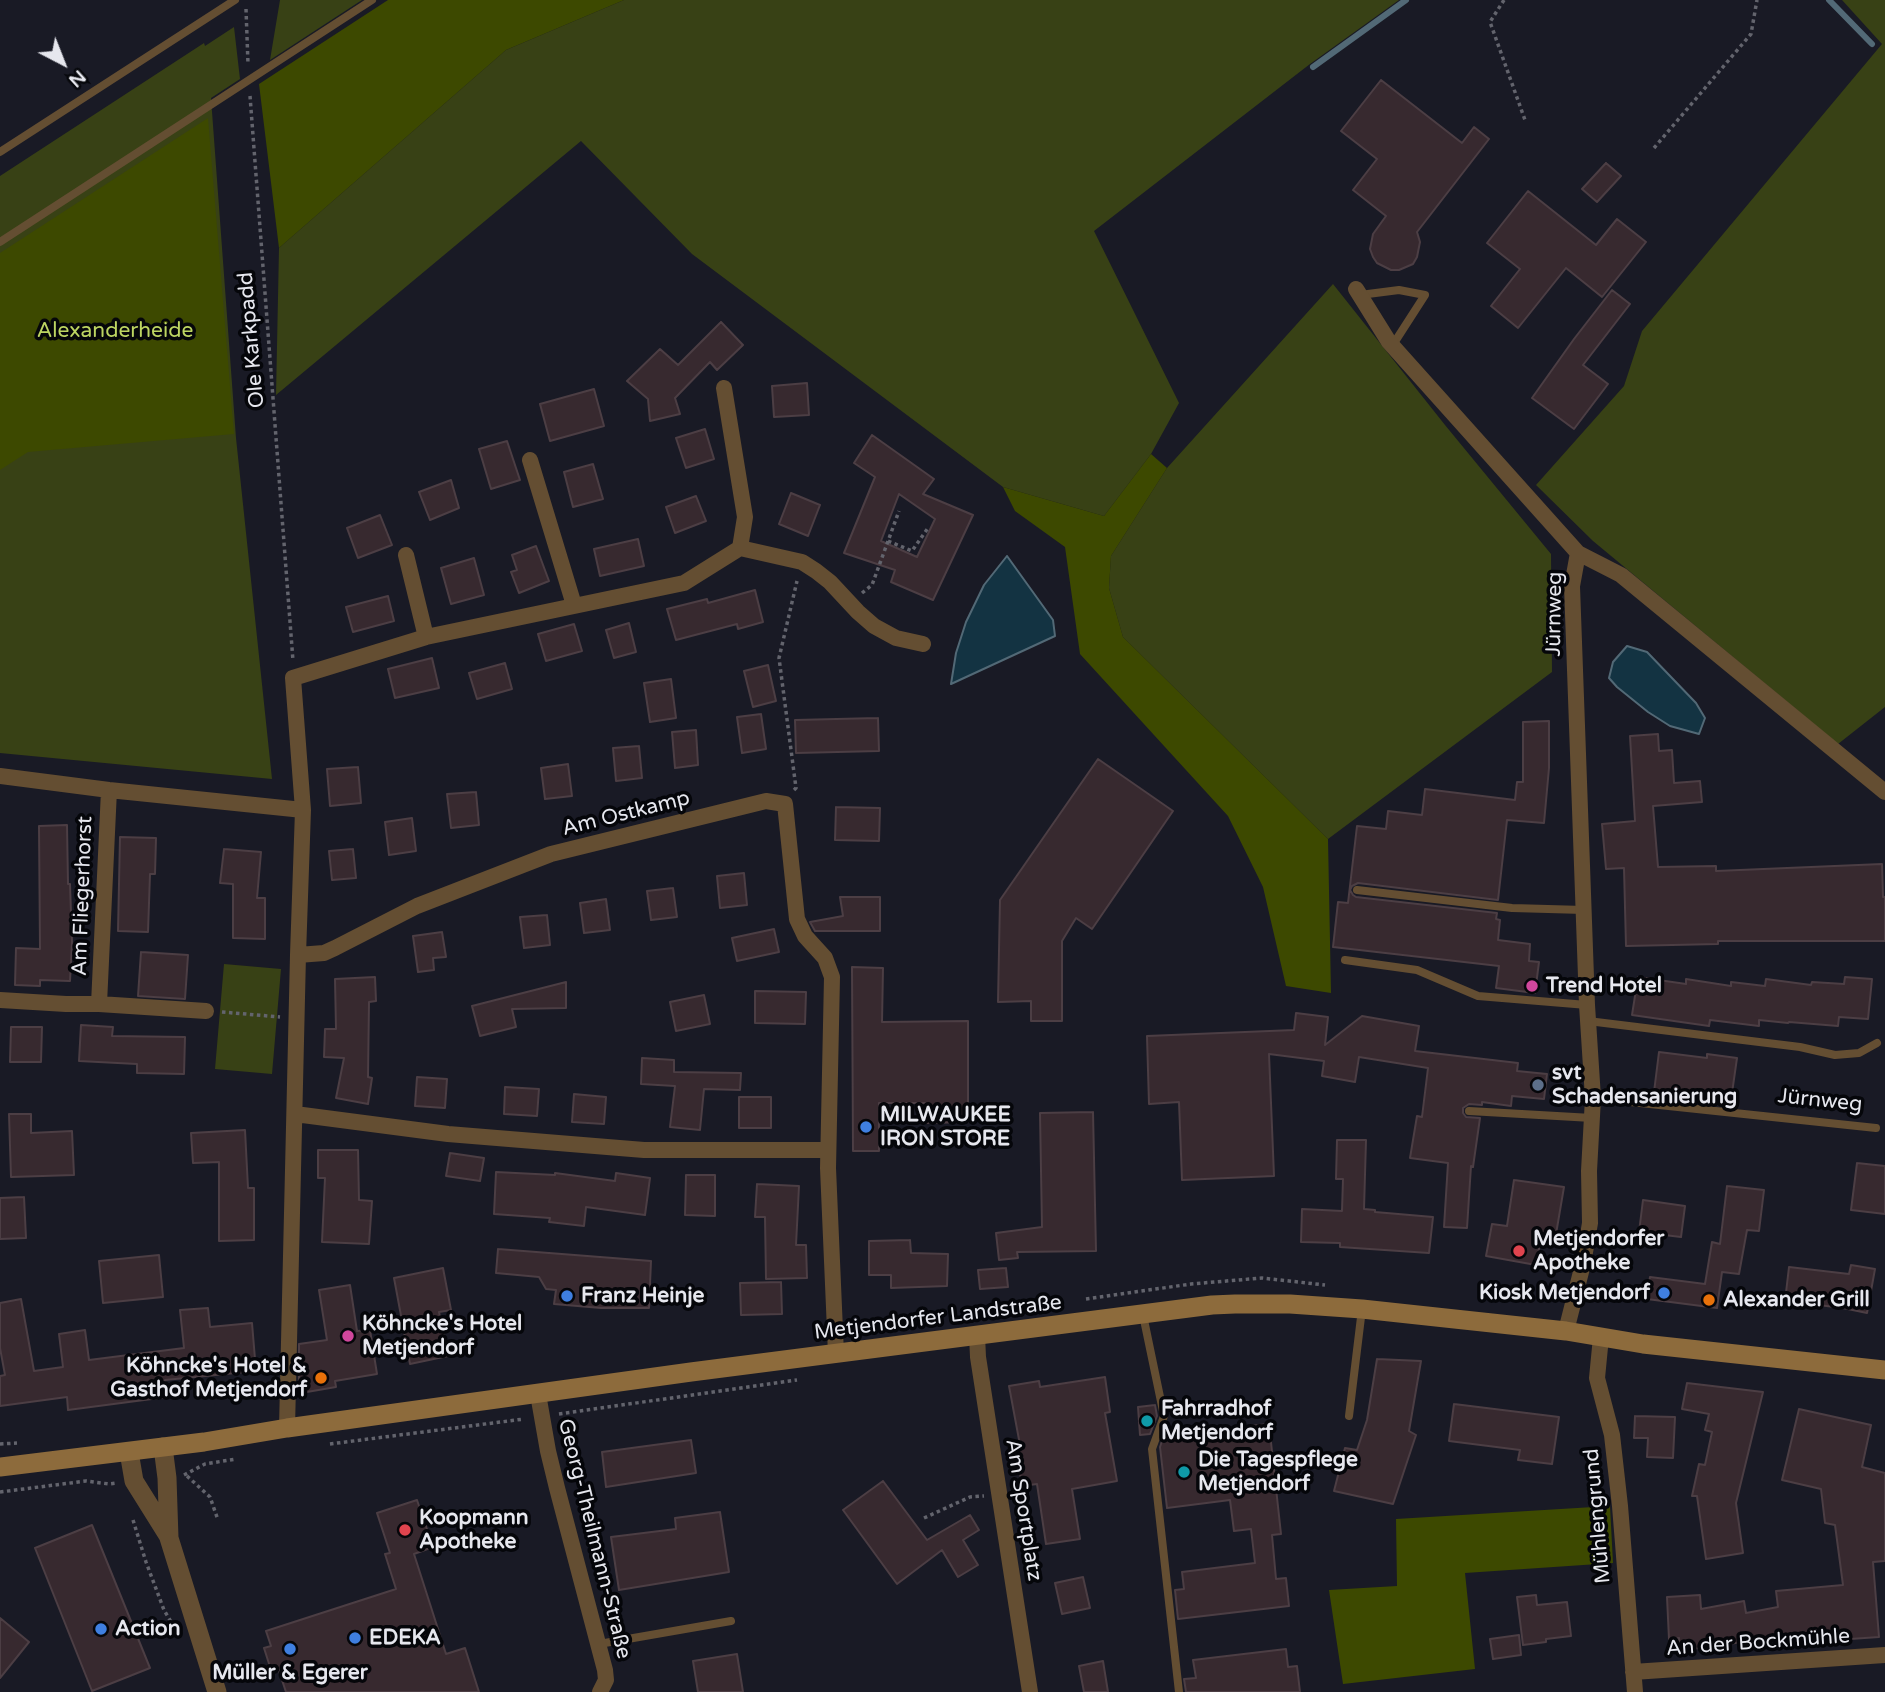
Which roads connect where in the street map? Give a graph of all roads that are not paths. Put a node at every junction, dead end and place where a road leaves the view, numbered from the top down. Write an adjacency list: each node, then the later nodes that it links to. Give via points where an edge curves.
1 (235, 0): 3 (lane)
2 (372, 0): 4 (lane)
3 (0, 152)
4 (0, 242)
5 (1358, 292): 6 (street, Jürnweg); 6 (lane, via 1399,290 1425,295 1396,340)
6 (1389, 342): 10 (street, Jürnweg)
7 (724, 388): 9 (street, via 745,517)
8 (530, 460): 12 (street)
9 (740, 548): 12 (street, via 684,583); 14 (street, via 802,562 874,626 896,638)
10 (1578, 553): 17 (street, via 1622,575); 20 (street, Jürnweg, via 1572,586)
11 (406, 555): 13 (street)
12 (574, 605): 13 (street)
13 (426, 637): 18 (street, via 293,678)
14 (923, 644)
15 (0, 776): 16 (street, Am Fliegerhorst)
16 (109, 790): 18 (street, Am Fliegerhorst); 24 (street, Am Fliegerhorst)
17 (1885, 792)
18 (303, 810): 21 (street)
19 (1357, 890): 20 (lane, via 1512,908)
20 (1584, 911): 26 (street, Jürnweg)
21 (298, 955): 30 (street); 33 (street, Am Ostkamp, via 324,953 417,906 551,854 766,801 785,804 797,919 825,958 832,977)
22 (1345, 960): 26 (lane, via 1417,970 1478,996)
23 (0, 1000): 24 (street, Am Fliegerhorst)
24 (100, 1004): 25 (street, Am Fliegerhorst)
25 (206, 1011)
26 (1587, 1013): 27 (lane, via 1835,1055 1859,1053); 28 (street, Jürnweg)
27 (1877, 1043)
28 (1593, 1098): 31 (street, Jürnweg); 32 (lane, Jürnweg)
29 (1469, 1111): 31 (lane)
30 (295, 1114): 33 (street, via 448,1134 644,1150); 43 (street)
31 (1592, 1118): 36 (street, Jürnweg, via 1590,1223)
32 (1876, 1128)
33 (827, 1150): 39 (street)
34 (1362, 1309): 35 (main road, Metjendorfer Landstraße, via 1235,1304); 36 (main road, Metjendorfer Landstraße); 42 (lane)
35 (1143, 1314): 37 (main road, Metjendorfer Landstraße); 55 (lane, via 1164,1416 1152,1449)
36 (1566, 1331): 38 (main road, Metjendorfer Landstraße)
37 (977, 1335): 39 (main road, Metjendorfer Landstraße); 54 (street, Am Sportplatz)
38 (1601, 1337): 40 (main road, Metjendorfer Landstraße); 51 (street, Mühlengrund, via 1597,1378 1612,1435)
39 (836, 1354): 41 (main road, Metjendorfer Landstraße)
40 (1885, 1370)
41 (538, 1394): 43 (main road, Metjendorfer Landstraße); 49 (street, Georg-Theilmann-Straße, via 561,1505)
42 (1349, 1416)
43 (288, 1428): 44 (main road, Metjendorfer Landstraße)
44 (163, 1447): 45 (main road, Metjendorfer Landstraße); 47 (street)
45 (129, 1452): 46 (main road, Metjendorfer Landstraße); 47 (street, via 134,1481)
46 (0, 1467)
47 (169, 1538): 52 (street)
48 (732, 1621): 49 (lane)
49 (599, 1644): 53 (street, Georg-Theilmann-Straße, via 606,1680)
50 (1885, 1655): 51 (street, An der Bockmühle)
51 (1633, 1672): 56 (street, Mühlengrund)
52 (218, 1692)
53 (600, 1692)
54 (1030, 1692)
55 (1179, 1692)
56 (1634, 1692)

